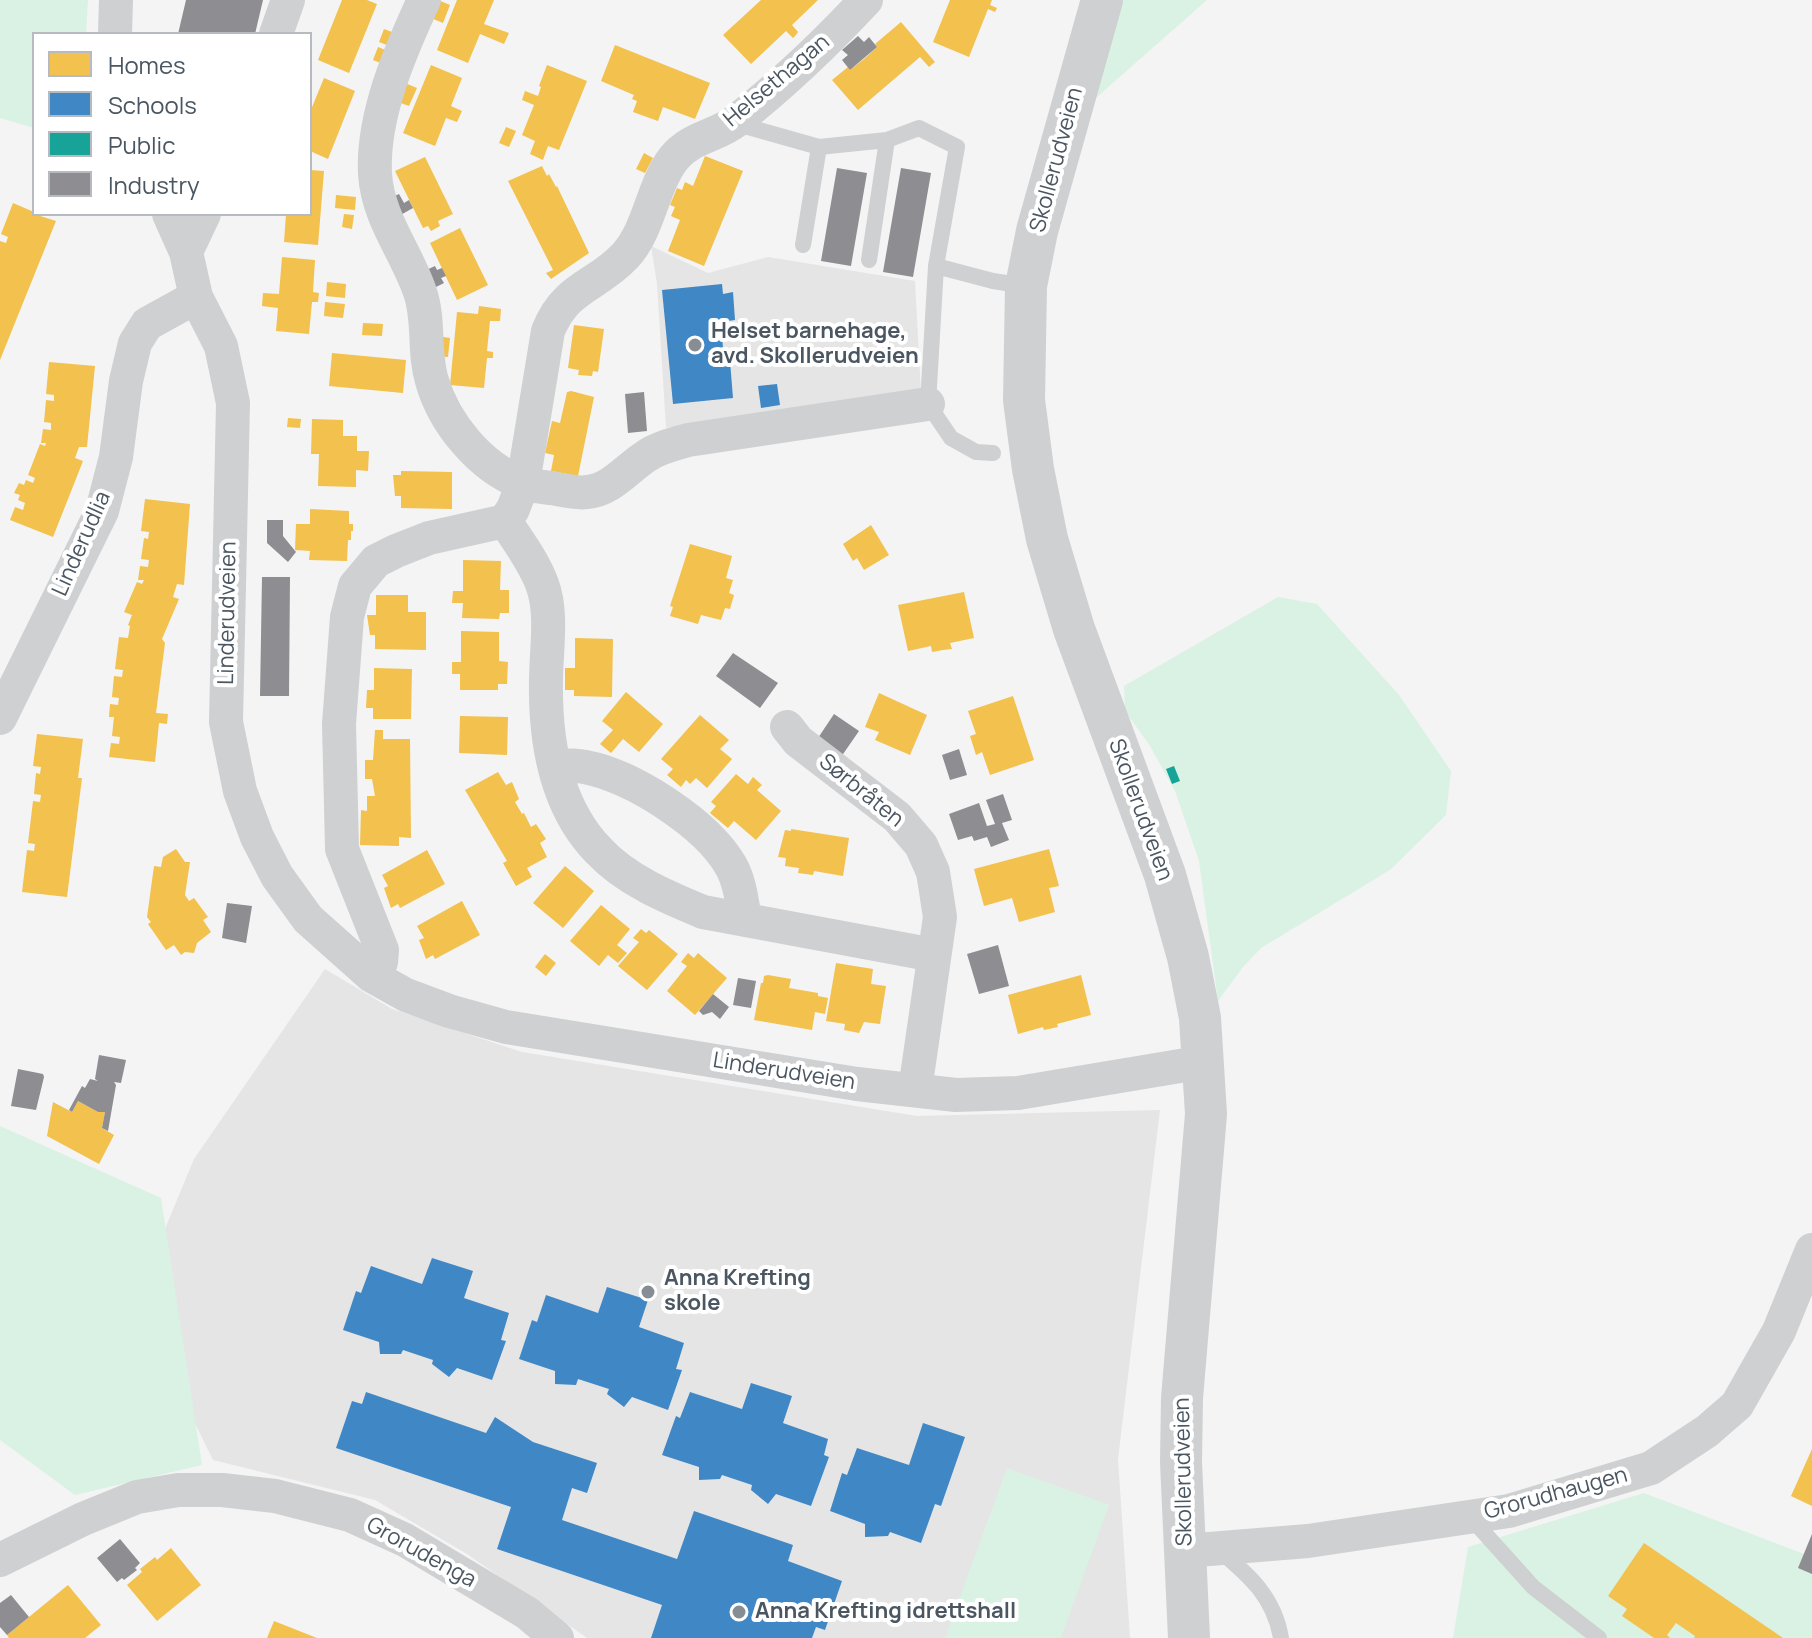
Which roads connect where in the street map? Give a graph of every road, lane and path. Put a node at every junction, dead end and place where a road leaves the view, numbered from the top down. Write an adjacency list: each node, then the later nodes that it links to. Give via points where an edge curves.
1 (116, 0): 6 (street)
2 (288, 0): 7 (street)
3 (424, 0): 21 (street, via 376,140 379,205 426,309 431,379 445,416 500,471)
4 (866, 0): 8 (street, Helsethagan)
5 (1102, 0): 17 (street, Skollerudveien)
6 (115, 32)
7 (277, 32)
8 (734, 123): 10 (lane); 21 (street, Helsethagan, via 696,139 674,158 624,257 556,312 548,331)
9 (887, 140): 10 (lane); 15 (lane); 16 (lane, via 919,128 957,147)
10 (819, 147): 13 (lane)
11 (170, 216): 14 (street, Linderudveien)
12 (203, 216): 14 (street)
13 (803, 245)
14 (186, 252): 18 (street, Linderudveien)
15 (869, 260)
16 (936, 266): 17 (lane); 19 (lane)
17 (1026, 286): 29 (street, Skollerudveien, via 1024,400 1047,539 1074,629 1165,875 1188,957)
18 (196, 297): 23 (street, Linderudlia, via 147,324 135,343 102,511); 28 (street, Linderudveien, via 221,346 233,403 226,722 240,791 277,876 308,919)
19 (928, 404): 20 (lane, via 951,438 976,452); 21 (street, via 688,440 650,453 604,488 586,493)
20 (993, 453)
21 (523, 483): 22 (street)
22 (505, 521): 25 (street, via 543,586 548,740); 28 (street, via 396,551 376,561 355,586 347,617 339,724 341,829 342,849 382,950)
23 (0, 718)
24 (787, 727): 27 (street, Sørbråten, via 897,817 921,845 939,898)
25 (554, 765): 26 (street, via 573,816 599,851 668,898); 26 (street, via 587,767 628,782 714,842 732,867)
26 (745, 920): 27 (street)
27 (934, 955): 30 (street, Sørbråten)
28 (372, 976): 30 (street, Linderudveien, via 406,995 506,1027)
29 (1204, 1062): 30 (street, Linderudveien, via 1018,1093); 33 (street, Skollerudveien, via 1205,1150 1181,1462)
30 (915, 1090)
31 (1812, 1250): 32 (street, Grorudhaugen, via 1779,1331 1737,1405 1707,1431 1651,1468 1509,1511)
32 (1470, 1517): 33 (street, Grorudhaugen, via 1308,1541); 38 (lane, via 1533,1587)
33 (1201, 1550): 36 (street, Skollerudveien); 37 (lane, via 1245,1572 1269,1601)
34 (0, 1560): 35 (street, Grorudenga, via 137,1497 193,1490 275,1496 350,1515 405,1540 527,1613)
35 (557, 1638)
36 (1189, 1638)
37 (1281, 1638)
38 (1599, 1638)

